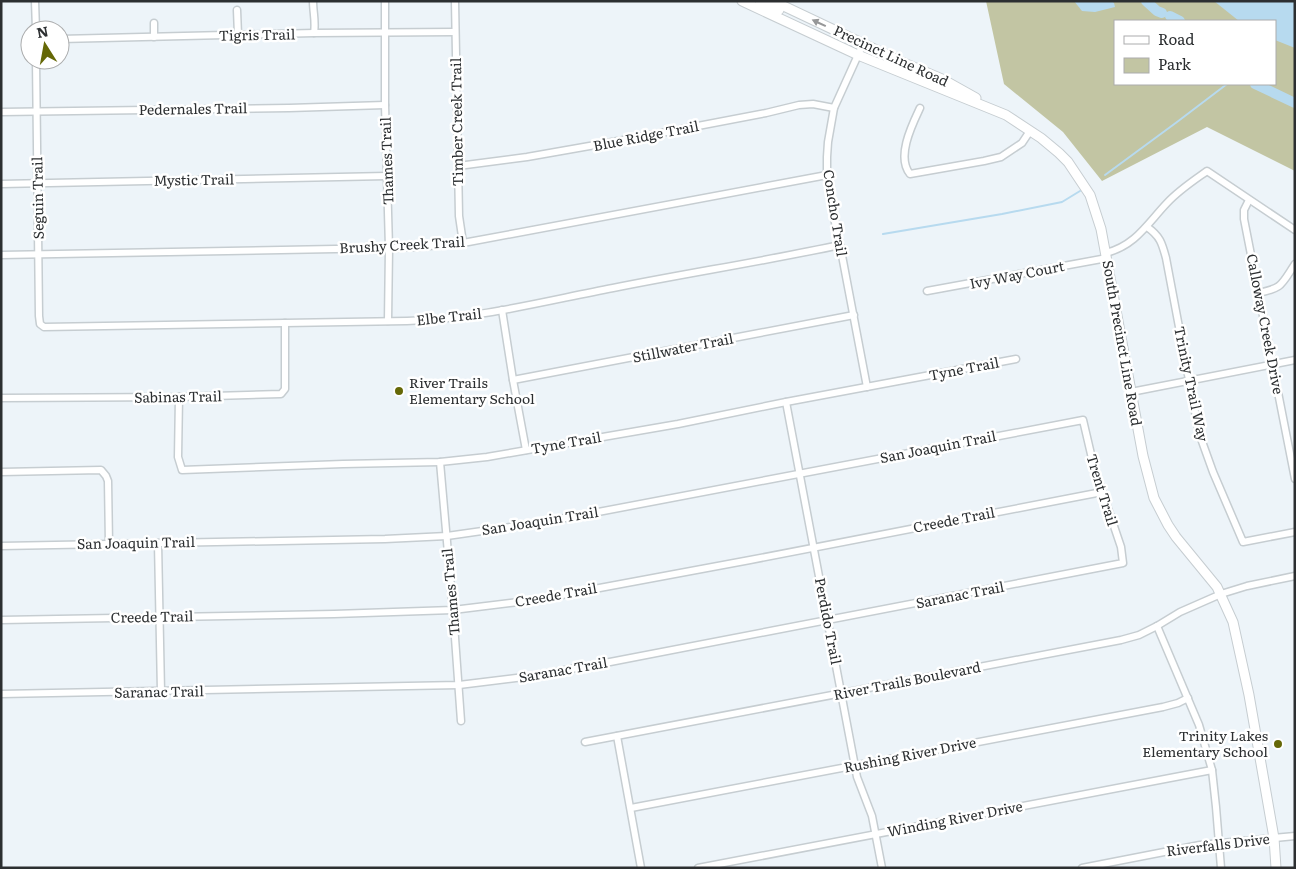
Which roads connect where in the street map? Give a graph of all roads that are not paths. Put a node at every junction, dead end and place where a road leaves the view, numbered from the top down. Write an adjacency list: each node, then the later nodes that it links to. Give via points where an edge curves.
1 (36, 1): 10 (street)
2 (314, 1): 13 (street)
3 (385, 1): 14 (street, Thames Trail)
4 (455, 1): 12 (street, Timber Creek Trail)
5 (742, 1): 19 (main road, South Precinct Line Road)
6 (760, 1): 9 (main road, via 788,13)
7 (773, 1): 9 (main road, Precinct Line Road)
8 (237, 10): 15 (street)
9 (799, 13): 18 (main road, Precinct Line Road, one-way to 9)
10 (36, 20)
11 (154, 23): 16 (street)
12 (455, 32): 14 (street, Tigris Trail); 28 (street, Timber Creek Trail)
13 (314, 33): 14 (street, Tigris Trail); 15 (street, Tigris Trail)
14 (386, 33): 21 (street, Thames Trail)
15 (238, 35): 16 (street, Tigris Trail)
16 (154, 37): 17 (street, Tigris Trail)
17 (70, 39)
18 (863, 44): 19 (street, Concho Trail); 26 (main road, Precinct Line Road, via 942,78)
19 (858, 55): 22 (street, Concho Trail); 26 (main road, South Precinct Line Road)
20 (36, 70): 24 (street, Seguin Trail)
21 (385, 104): 24 (street, Pedernales Trail); 29 (street, Thames Trail)
22 (834, 108): 28 (street, Blue Ridge Trail, via 799,105 617,141); 30 (street, Concho Trail, via 828,142)
23 (920, 108): 27 (street, via 906,148 905,162 910,174 1001,157 1022,143)
24 (37, 111): 25 (street, Pedernales Trail); 31 (street, Seguin Trail)
25 (1, 112)
26 (1006, 115): 27 (main road, South Precinct Line Road)
27 (1030, 131): 41 (main road, South Precinct Line Road, via 1064,157 1090,195)
28 (458, 166): 36 (street, Timber Creek Trail)
29 (387, 176): 31 (street, Mystic Trail); 38 (street, Thames Trail)
30 (828, 176): 36 (street, Brushy Creek Trail); 37 (street, Concho Trail)
31 (38, 183): 32 (street, Mystic Trail); 40 (street, Seguin Trail)
32 (1, 184)
33 (1249, 200): 34 (street, Ivy Way Court, via 1207,172 1181,190); 35 (street); 44 (street, Calloway Creek Drive, via 1244,219)
34 (1147, 227): 41 (street, Ivy Way Court, via 1131,242); 54 (street, Trinity Trail Way, via 1160,240 1164,252)
35 (1295, 230)
36 (463, 243): 38 (street, Brushy Creek Trail)
37 (840, 245): 45 (street, Elbe Trail); 46 (street, Concho Trail)
38 (389, 248): 40 (street, Brushy Creek Trail); 47 (street, Thames Trail)
39 (1, 255): 40 (street, Brushy Creek Trail)
40 (38, 255): 49 (street, Seguin Trail, via 40,324)
41 (1106, 256): 43 (street, Ivy Way Court); 56 (main road, South Precinct Line Road)
42 (1295, 264): 44 (street, via 1281,285)
43 (927, 292)
44 (1258, 293): 52 (street, Calloway Creek Drive)
45 (502, 310): 47 (street, Elbe Trail, via 426,320); 53 (street)
46 (854, 316): 53 (street, Stillwater Trail); 55 (street, Concho Trail)
47 (388, 321): 48 (street, Elbe Trail)
48 (285, 323): 49 (street, Elbe Trail); 57 (street, Sabinas Trail, via 285,389 281,394)
49 (51, 327)
50 (1016, 359): 55 (street, Tyne Trail)
51 (1295, 360): 52 (street)
52 (1272, 364): 54 (street); 65 (street, Calloway Creek Drive)
53 (513, 380): 61 (street)
54 (1189, 380): 56 (street); 67 (street, Trinity Trail Way, via 1204,447 1243,542)
55 (867, 387): 59 (street, Tyne Trail)
56 (1131, 392): 75 (main road, South Precinct Line Road, via 1154,498 1168,524)
57 (179, 397): 58 (street, Sabinas Trail); 62 (street, Tyne Trail, via 178,457 182,470)
58 (1, 398)
59 (786, 402): 61 (street, Tyne Trail); 64 (street, Perdido Trail)
60 (1071, 422): 64 (street, San Joaquin Trail); 66 (street, Trent Trail, via 1083,420)
61 (526, 450): 62 (street, Tyne Trail)
62 (440, 462): 68 (street, Thames Trail)
63 (1, 472): 70 (street, via 100,470 108,481)
64 (800, 474): 68 (street, San Joaquin Trail, via 524,526); 72 (street, Perdido Trail)
65 (1295, 479)
66 (1102, 492): 72 (street, Creede Trail); 73 (street, Trent Trail, via 1121,547 1123,563)
67 (1295, 532)
68 (447, 536): 69 (street, San Joaquin Trail); 76 (street, Thames Trail)
69 (158, 542): 70 (street, San Joaquin Trail); 77 (street)
70 (110, 544): 71 (street, San Joaquin Trail)
71 (1, 546)
72 (814, 548): 76 (street, Creede Trail, via 535,600); 79 (street, Perdido Trail)
73 (1115, 565): 79 (street, Saranac Trail)
74 (1295, 576): 75 (street, River Trails Boulevard)
75 (1220, 594): 80 (street, River Trails Boulevard); 94 (main road, South Precinct Line Road, via 1233,622 1239,646)
76 (453, 610): 77 (street, Creede Trail); 81 (street, Thames Trail)
77 (159, 616): 78 (street, Creede Trail); 82 (street)
78 (1, 620)
79 (828, 620): 81 (street, Saranac Trail, via 532,676); 83 (street, Perdido Trail)
80 (1157, 626): 83 (street, River Trails Boulevard, via 1121,640); 85 (street)
81 (459, 685): 82 (street, Saranac Trail); 86 (street, Thames Trail)
82 (161, 692): 84 (street, Saranac Trail)
83 (842, 693): 87 (street, River Trails Boulevard); 89 (street, Perdido Trail)
84 (1, 694)
85 (1188, 698): 89 (street, Rushing River Drive, via 1164,707); 90 (street)
86 (461, 721)
87 (617, 736): 88 (street, River Trails Boulevard); 91 (street)
88 (585, 742)
89 (855, 766): 91 (street, Rushing River Drive); 92 (street, Perdido Trail)
90 (1212, 770): 92 (street, Winding River Drive); 95 (street)
91 (631, 808): 96 (street)
92 (876, 834): 97 (street, Winding River Drive); 98 (street, Perdido Trail)
93 (1295, 836): 94 (street, Riverfalls Drive)
94 (1274, 838): 95 (street, Riverfalls Drive); 101 (main road, South Precinct Line Road)
95 (1219, 843): 99 (street, Riverfalls Drive); 100 (street)
96 (641, 868)
97 (698, 868)
98 (882, 868)
99 (1082, 868)
100 (1221, 868)
101 (1276, 868)

